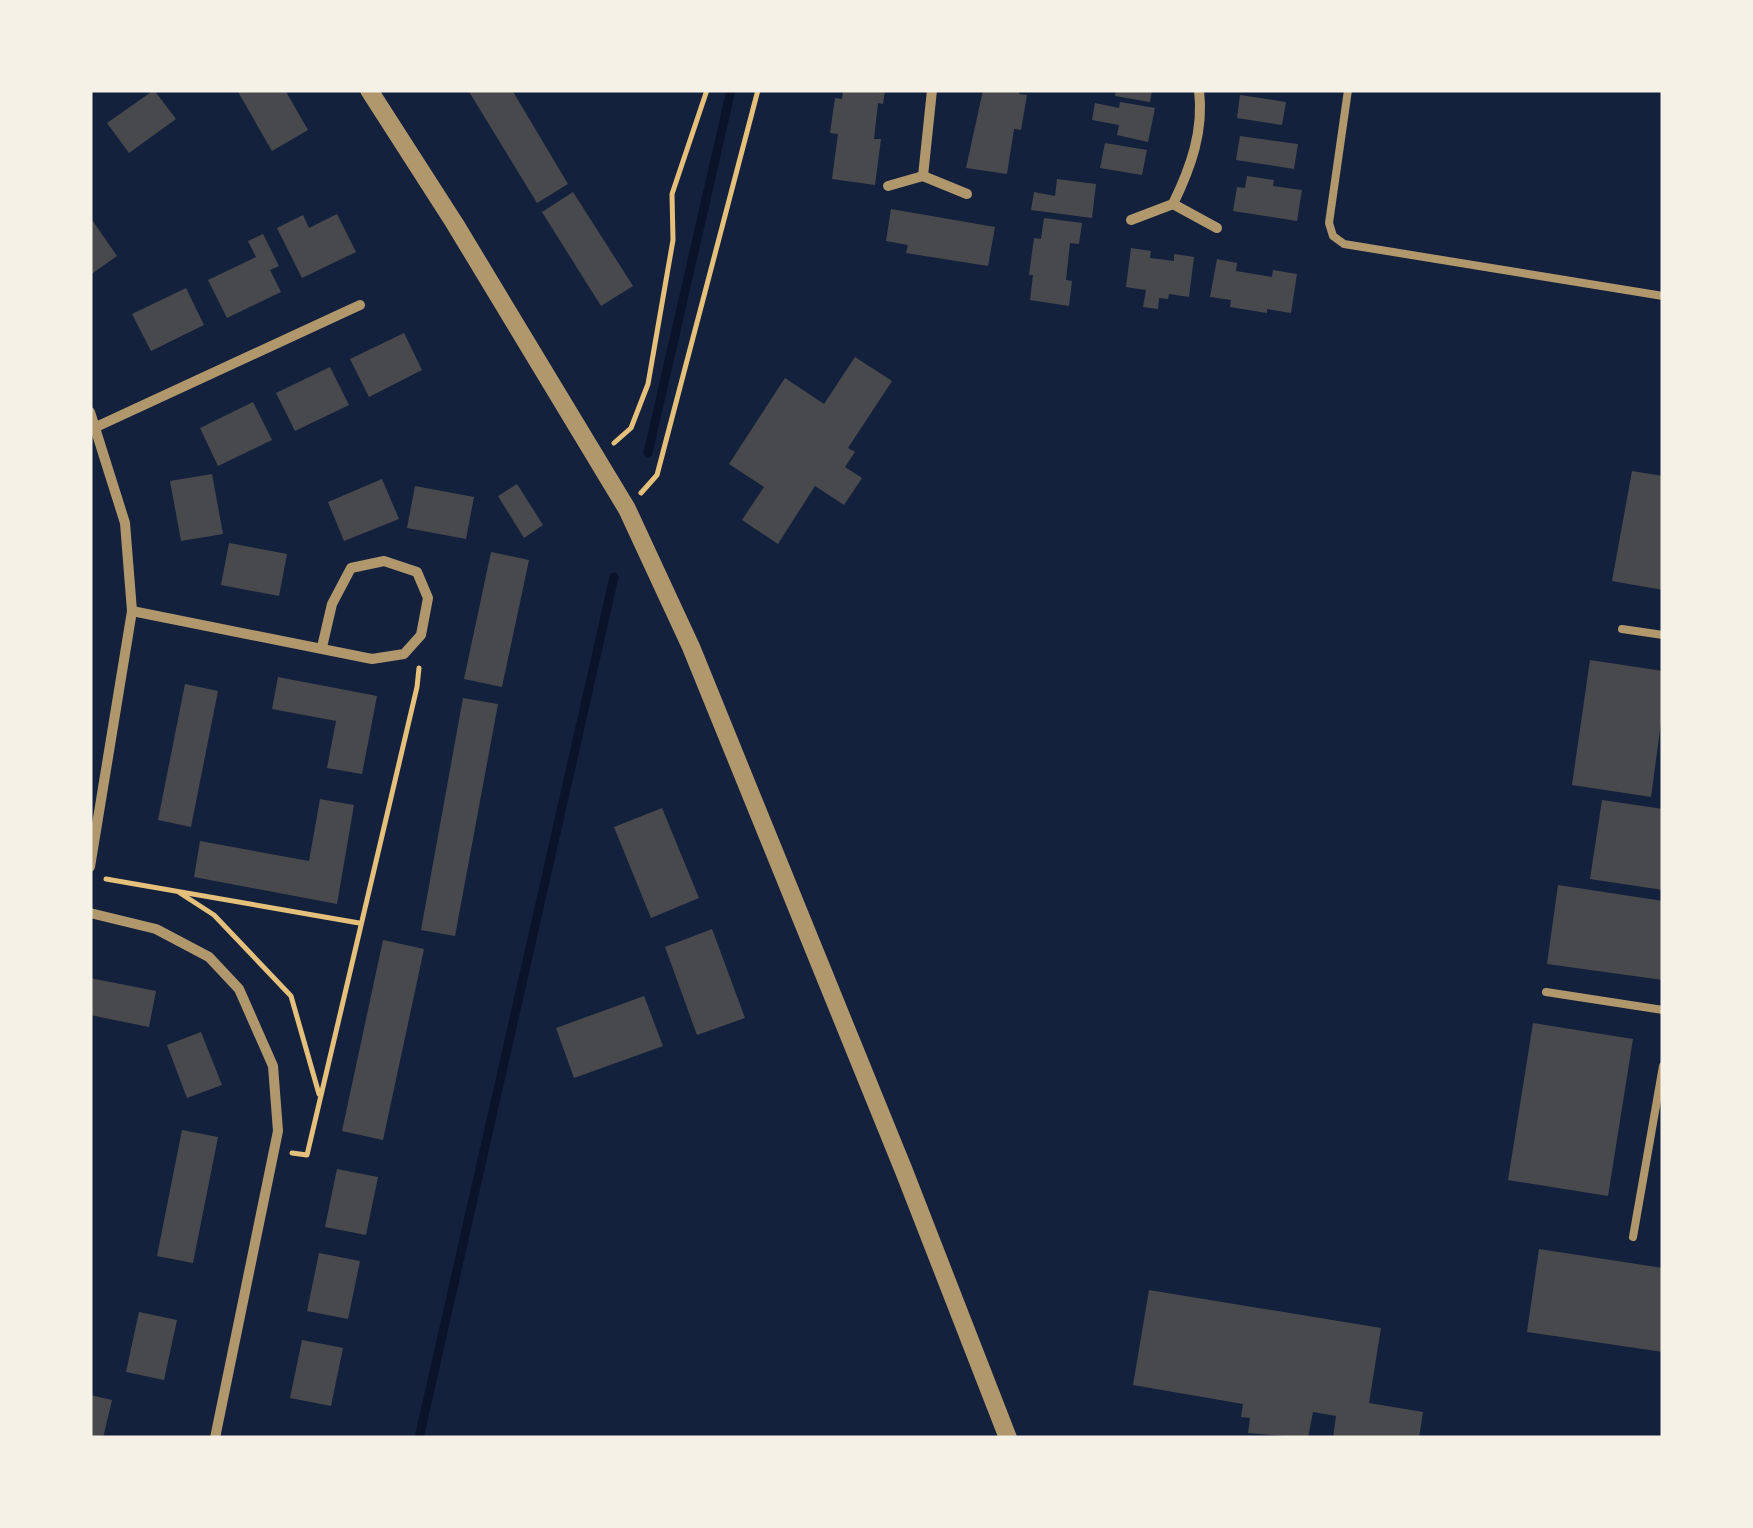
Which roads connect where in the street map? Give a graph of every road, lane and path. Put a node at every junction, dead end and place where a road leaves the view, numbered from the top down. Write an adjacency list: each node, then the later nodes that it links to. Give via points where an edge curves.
1 (370, 90): 17 (street)
2 (707, 90): 17 (path, via 672,194 673,240 648,384 631,428)
3 (758, 90): 18 (path, via 657,475)
4 (932, 90): 7 (street)
5 (1198, 90): 10 (street, via 1202,118)
6 (1348, 90): 13 (lane, via 1329,223 1344,244)
7 (923, 176): 8 (street); 9 (street)
8 (888, 186)
9 (967, 194)
10 (1174, 204): 11 (street); 12 (street)
11 (1131, 220)
12 (1218, 228)
13 (1663, 296)
14 (360, 305): 16 (street)
15 (90, 412): 16 (street)
16 (96, 427): 19 (street, via 126,522)
17 (596, 458): 18 (street)
18 (627, 509): 36 (street, via 691,647)
19 (132, 611): 23 (street); 24 (street)
20 (1622, 629): 21 (lane)
21 (1663, 634)
22 (421, 635): 23 (street, via 404,654 372,659); 23 (street, via 428,598 418,572 384,561 351,568 332,604); 28 (path, via 417,687)
23 (322, 647)
24 (90, 867)
25 (90, 876): 26 (path)
26 (178, 892): 28 (path); 32 (path, via 214,916 291,996)
27 (90, 913): 33 (street, via 156,929 208,958 239,989 273,1066)
28 (360, 922): 32 (path)
29 (1546, 992): 30 (lane)
30 (1663, 1010)
31 (1663, 1066): 34 (lane)
32 (320, 1098): 33 (path, via 307,1154)
33 (274, 1150): 35 (street)
34 (1633, 1237)
35 (215, 1438)
36 (1008, 1438)

